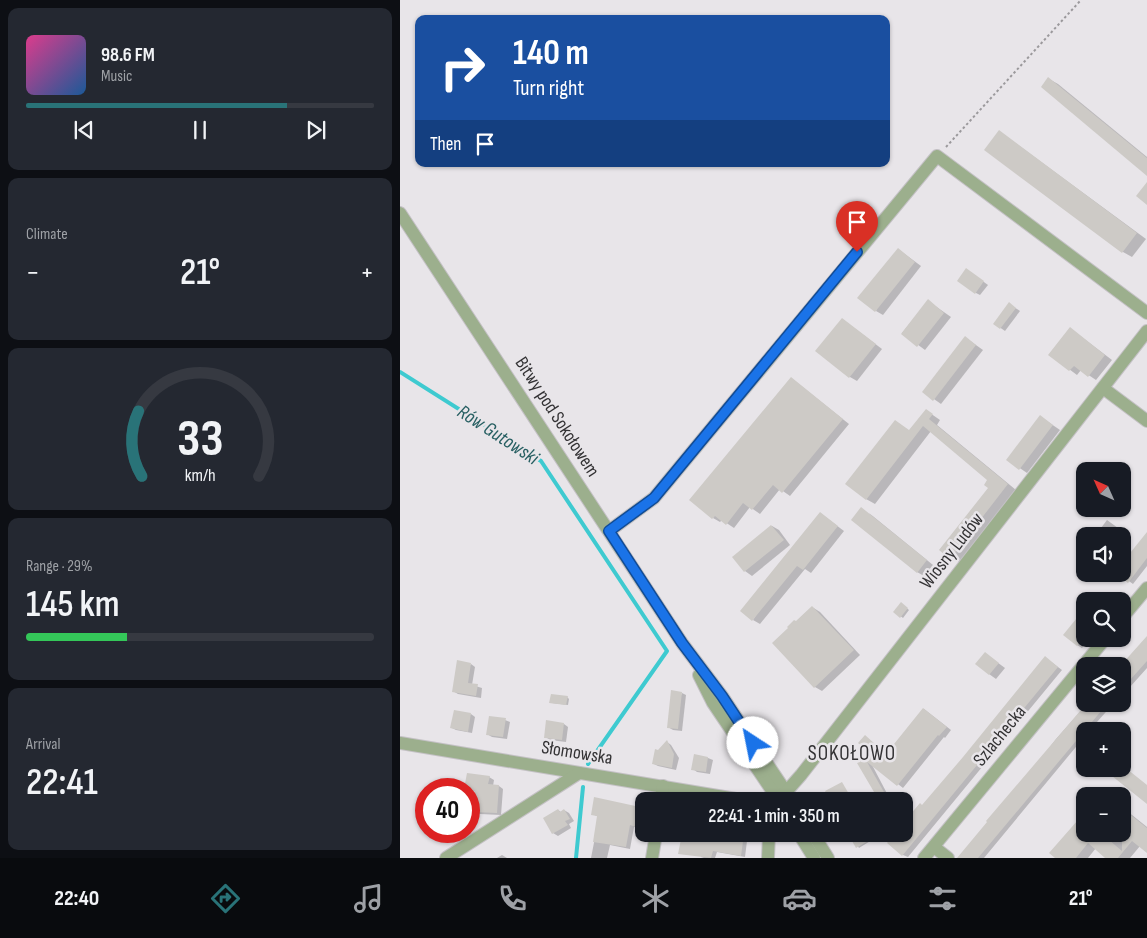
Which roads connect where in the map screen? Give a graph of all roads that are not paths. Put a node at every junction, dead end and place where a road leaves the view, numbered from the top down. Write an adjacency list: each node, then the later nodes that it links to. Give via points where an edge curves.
1 (400, 213): 6 (street, Bitwy pod Sokołowem)
2 (1147, 312): 6 (street, via 937,156 654,498)
3 (1147, 332): 4 (street, Wiosny Ludów)
4 (1103, 388): 5 (street); 16 (street, Wiosny Ludów)
5 (1147, 421)
6 (609, 531): 15 (street, Bitwy pod Sokołowem, via 682,643 722,696)
7 (1147, 588): 8 (street)
8 (1131, 607)
9 (1098, 647): 21 (street, Szlachecka)
10 (400, 743): 11 (street, Słomowska)
11 (579, 773): 12 (street, Słomowska); 22 (street)
12 (663, 786): 13 (street); 14 (street, Słomowska)
13 (662, 792)
14 (697, 792)
15 (778, 792)
16 (787, 792)
17 (655, 842): 23 (street)
18 (769, 842): 24 (street)
19 (804, 842): 25 (street)
20 (818, 842): 26 (street)
21 (934, 846): 27 (street, Szlachecka); 28 (street)
22 (446, 858)
23 (652, 858)
24 (768, 858)
25 (814, 858)
26 (828, 858)
27 (924, 858)
28 (948, 858)

